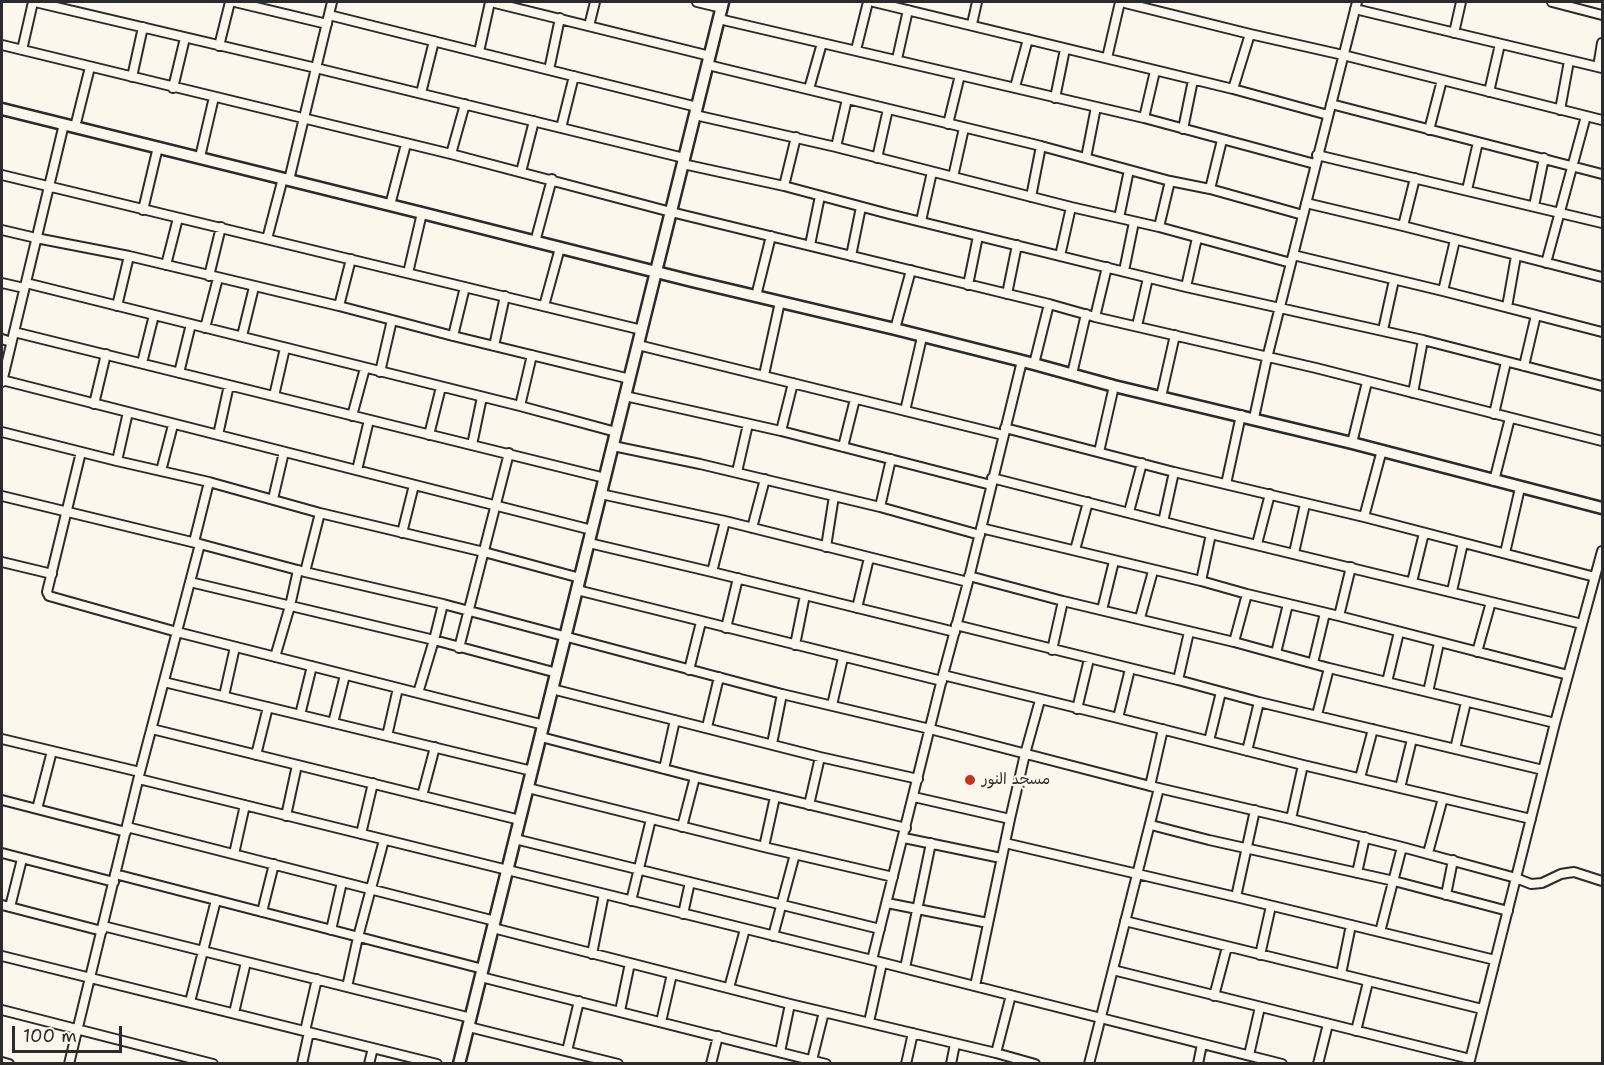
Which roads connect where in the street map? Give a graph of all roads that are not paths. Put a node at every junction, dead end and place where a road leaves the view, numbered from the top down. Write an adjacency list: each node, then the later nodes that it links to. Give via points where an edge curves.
1 (34, 2): 13 (street); 36 (street)
2 (232, 2): 21 (street); 34 (street)
3 (332, 2): 18 (street)
4 (491, 2): 20 (street); 38 (street)
5 (595, 2): 23 (street)
6 (698, 2): 16 (street)
7 (868, 2): 37 (street)
8 (874, 2): 17 (street)
9 (977, 2): 22 (street)
10 (1121, 2): 26 (street); 40 (street)
11 (1461, 2): 25 (street)
12 (1552, 2): 15 (street)
13 (53, 4): 24 (street)
14 (1356, 5): 25 (street); 39 (street)
15 (1583, 5): 19 (street)
16 (722, 9): 30 (street); 42 (street)
17 (908, 10): 22 (street); 41 (street)
18 (329, 15): 21 (street); 29 (street)
19 (1602, 15)
20 (560, 18): 23 (street); 47 (street)
21 (327, 24): 45 (street)
22 (972, 24): 28 (street)
23 (589, 26): 42 (street)
24 (143, 27): 27 (street); 51 (street)
25 (1454, 33): 32 (street)
26 (1250, 34): 39 (street); 57 (street)
27 (185, 38): 34 (street); 55 (street)
28 (1028, 39): 35 (street); 54 (street)
29 (434, 41): 38 (street); 59 (street)
30 (822, 43): 37 (street); 56 (street)
31 (1602, 43): 46 (street)
32 (1500, 44): 43 (street); 58 (street)
33 (2, 45): 36 (street)
34 (219, 46): 45 (street)
35 (1065, 49): 40 (street); 61 (street)
36 (22, 50): 44 (street)
37 (856, 50): 41 (street)
38 (479, 52): 47 (street)
39 (1343, 55): 53 (street); 64 (street)
40 (1107, 58): 48 (street)
41 (897, 59): 49 (street)
42 (709, 60): 56 (street); 69 (street)
43 (1569, 61): 46 (street); 68 (street)
44 (90, 67): 51 (street); 77 (street)
45 (316, 68): 59 (street); 73 (street)
46 (1600, 68)
47 (549, 70): 50 (street)
48 (1155, 71): 52 (street); 72 (street)
49 (960, 75): 54 (street); 76 (street)
50 (574, 76): 69 (street); 78 (street)
51 (132, 77): 55 (street)
52 (1193, 80): 57 (street); 80 (street)
53 (1442, 80): 58 (street); 81 (street)
54 (1015, 87): 61 (street)
55 (173, 88): 60 (street)
56 (809, 89): 62 (street)
57 (1233, 89): 70 (street)
58 (1489, 92): 68 (street)
59 (421, 93): 63 (street)
60 (214, 98): 73 (street); 91 (street)
61 (1055, 98): 65 (street)
62 (847, 99): 67 (street); 88 (street)
63 (465, 104): 75 (street); 89 (street)
64 (1331, 104): 70 (street); 81 (street)
65 (1096, 107): 72 (street); 93 (street)
66 (2, 109): 77 (street)
67 (888, 109): 76 (street); 92 (street)
68 (1560, 110): 71 (street)
69 (696, 111): 82 (street); 95 (street)
70 (1328, 115): 90 (street)
71 (1586, 116): 74 (street); 97 (street)
72 (1144, 118): 80 (street)
73 (303, 119): 85 (street); 105 (street)
74 (1602, 120)
75 (534, 121): 78 (street); 99 (street)
76 (948, 124): 79 (street)
77 (70, 125): 87 (street); 108 (street)
78 (561, 128): 95 (street)
79 (964, 128): 86 (street); 103 (street)
80 (1183, 129): 83 (street)
81 (1429, 130): 84 (street)
82 (796, 137): 88 (street); 109 (street)
83 (1222, 140): 96 (street); 110 (street)
84 (1478, 142): 94 (street); 111 (street)
85 (406, 144): 89 (street); 115 (street)
86 (1041, 146): 93 (street); 113 (street)
87 (158, 147): 91 (street); 119 (street)
88 (836, 147): 92 (street)
89 (451, 154): 99 (street)
90 (1317, 155): 96 (street); 104 (street)
91 (200, 157): 105 (street)
92 (877, 158): 100 (street)
93 (1086, 158): 98 (street)
94 (1544, 158): 97 (street); 116 (street)
95 (684, 161): 109 (street); 120 (street)
96 (1315, 164): 114 (street)
97 (1572, 165): 101 (street); 122 (street)
98 (1129, 170): 107 (street); 125 (street)
99 (521, 172): 106 (street)
100 (932, 172): 103 (street); 126 (street)
101 (1602, 174)
102 (2, 175): 108 (street)
103 (953, 177): 113 (street)
104 (1415, 178): 111 (street); 129 (street)
105 (286, 179): 115 (street); 137 (street)
106 (552, 179): 120 (street); 139 (street)
107 (1170, 181): 110 (street); 130 (street)
108 (49, 186): 119 (street); 135 (street)
109 (784, 186): 112 (street)
110 (1210, 189): 123 (street)
111 (1467, 190): 116 (street)
112 (820, 196): 117 (street); 140 (street)
113 (1031, 196): 118 (street)
114 (1306, 203): 123 (street); 129 (street)
115 (390, 205): 121 (street)
116 (1534, 206): 122 (street)
117 (861, 207): 126 (street); 144 (street)
118 (1071, 207): 125 (street); 145 (street)
119 (143, 210): 124 (street)
120 (671, 212): 133 (street); 155 (street)
121 (422, 213): 139 (street); 154 (street)
122 (1560, 213): 128 (street); 149 (street)
123 (1303, 215): 148 (street)
124 (178, 218): 131 (street); 150 (street)
125 (1119, 218): 127 (street)
126 (921, 221): 134 (street)
127 (1134, 222): 130 (street); 153 (street)
128 (1602, 223)
129 (1404, 226): 138 (street)
130 (1159, 227): 136 (street)
131 (221, 228): 137 (street); 156 (street)
132 (2, 230): 135 (street)
133 (771, 236): 140 (street); 170 (street)
134 (978, 236): 141 (street); 163 (street)
135 (36, 238): 143 (street); 162 (street)
136 (1197, 238): 148 (street); 166 (street)
137 (267, 239): 147 (street)
138 (1455, 240): 146 (street); 167 (street)
139 (535, 242): 142 (street)
140 (810, 245): 144 (street)
141 (1017, 245): 145 (street); 168 (street)
142 (560, 248): 155 (street); 175 (street)
143 (129, 256): 150 (street); 173 (street)
144 (851, 256): 152 (street)
145 (1060, 256): 151 (street)
146 (1516, 256): 149 (street); 176 (street)
147 (351, 259): 154 (street); 174 (street)
148 (1292, 259): 160 (street); 177 (street)
149 (1546, 263): 157 (street)
150 (166, 265): 156 (street)
151 (1107, 267): 153 (street); 181 (street)
152 (911, 270): 163 (street); 186 (street)
153 (1124, 271): 159 (street)
154 (408, 273): 165 (street)
155 (656, 273): 170 (street); 187 (street)
156 (209, 276): 158 (street)
157 (1602, 277)
158 (218, 278): 164 (street); 185 (street)
159 (1148, 278): 166 (street); 184 (street)
160 (1394, 280): 167 (street); 188 (street)
161 (2, 283): 162 (street)
162 (25, 285): 173 (street); 189 (street)
163 (968, 285): 168 (street)
164 (254, 287): 174 (street); 192 (street)
165 (465, 287): 169 (street); 193 (street)
166 (1186, 287): 177 (street)
167 (1443, 291): 176 (street)
168 (1007, 294): 172 (street)
169 (505, 296): 175 (street); 199 (street)
170 (756, 296): 171 (street)
171 (780, 302): 186 (street); 213 (street)
172 (1049, 304): 178 (street); 207 (street)
173 (117, 306): 179 (street)
174 (339, 306): 182 (street)
175 (544, 306): 187 (street)
176 (1507, 307): 180 (street)
177 (1279, 308): 188 (street); 203 (street)
178 (1086, 314): 181 (street); 212 (street)
179 (154, 315): 183 (street); 206 (street)
180 (1536, 315): 190 (street); 208 (street)
181 (1095, 317): 184 (street)
182 (392, 320): 193 (street); 210 (street)
183 (191, 324): 185 (street); 211 (street)
184 (1137, 326): 191 (street)
185 (206, 328): 192 (street)
186 (895, 329): 194 (street)
187 (642, 330): 198 (street)
188 (1383, 330): 196 (street)
189 (14, 332): 197 (street); 201 (street)
190 (1602, 332)
191 (1175, 335): 203 (street); 226 (street)
192 (242, 336): 200 (street)
193 (453, 336): 199 (street)
194 (922, 336): 204 (street); 230 (street)
195 (2, 339): 197 (street)
196 (1423, 340): 205 (street); 222 (street)
197 (11, 342): 215 (street)
198 (638, 345): 213 (street); 214 (street)
199 (494, 346): 202 (street)
200 (285, 348): 209 (street); 223 (street)
201 (106, 354): 206 (street); 228 (street)
202 (532, 355): 214 (street); 229 (street)
203 (1267, 358): 216 (street); 235 (street)
204 (1022, 361): 207 (street); 243 (street)
205 (1506, 362): 208 (street); 232 (street)
206 (142, 363): 211 (street)
207 (1034, 364): 212 (street)
208 (1524, 366): 220 (street)
209 (365, 368): 210 (street); 234 (street)
210 (380, 372): 221 (street)
211 (179, 373): 218 (street)
212 (1072, 374): 219 (street)
213 (764, 375): 217 (street)
214 (630, 379): 224 (street)
215 (2, 381): 228 (street)
216 (1367, 382): 222 (street); 247 (street)
217 (793, 383): 227 (street); 240 (street)
218 (230, 385): 223 (street); 244 (street)
219 (1114, 386): 226 (street); 254 (street)
220 (1602, 386)
221 (441, 387): 225 (street); 245 (street)
222 (1413, 393): 232 (street)
223 (274, 396): 234 (street)
224 (625, 396): 238 (street); 242 (street)
225 (482, 397): 229 (street); 248 (street)
226 (1161, 397): 233 (street)
227 (855, 399): 230 (street); 250 (street)
228 (94, 404): 231 (street)
229 (520, 406): 242 (street)
230 (904, 411): 243 (street)
231 (128, 412): 239 (street); 257 (street)
232 (1494, 414): 236 (street)
233 (1241, 415): 235 (street); 268 (street)
234 (352, 416): 237 (street)
235 (1254, 418): 247 (street)
236 (1510, 418): 246 (street); 265 (street)
237 (369, 420): 245 (street); 259 (street)
238 (748, 424): 240 (street); 261 (street)
239 (173, 425): 244 (street); 260 (street)
240 (781, 431): 250 (street)
241 (2, 432): 252 (street)
242 (616, 432): 249 (street)
243 (1004, 432): 254 (street); 267 (street)
244 (218, 435): 253 (street)
245 (429, 435): 248 (street)
246 (1602, 441)
247 (1352, 443): 251 (street)
248 (472, 445): 255 (street)
249 (613, 446): 261 (street); 263 (street)
250 (843, 447): 256 (street)
251 (1382, 450): 265 (street); 284 (street)
252 (81, 452): 257 (street); 281 (street)
253 (284, 452): 259 (street); 275 (street)
254 (1099, 452): 258 (street)
255 (509, 453): 263 (street); 277 (street)
256 (891, 459): 267 (street); 279 (street)
257 (117, 461): 260 (street)
258 (1142, 463): 262 (street); 282 (street)
259 (357, 470): 269 (street)
260 (161, 471): 266 (street)
261 (737, 472): 264 (street)
262 (1174, 472): 268 (street); 286 (street)
263 (605, 478): 271 (street)
264 (765, 479): 274 (street); 287 (street)
265 (1494, 481): 270 (street)
266 (209, 482): 275 (street); 293 (street)
267 (992, 482): 276 (street); 289 (street)
268 (1226, 484): 272 (street)
269 (414, 485): 277 (street); 290 (street)
270 (1520, 488): 280 (street); 302 (street)
271 (601, 494): 285 (street); 288 (street)
272 (1270, 494): 278 (street); 296 (street)
273 (2, 496): 281 (street)
274 (834, 496): 279 (street); 297 (street)
275 (273, 499): 283 (street)
276 (1088, 502): 282 (street); 298 (street)
277 (497, 504): 288 (street); 300 (street)
278 (1305, 504): 284 (street); 301 (street)
279 (880, 507): 289 (street)
280 (1602, 508)
281 (67, 512): 293 (street); 310 (street)
282 (1129, 512): 286 (street)
283 (320, 513): 290 (street); 307 (street)
284 (1364, 517): 291 (street)
285 (725, 521): 287 (street); 309 (street)
286 (1163, 522): 292 (street)
287 (752, 528): 297 (street)
288 (592, 530): 294 (street)
289 (981, 531): 298 (street); 314 (street)
290 (402, 533): 300 (street)
291 (1424, 533): 295 (street); 317 (street)
292 (1211, 534): 296 (street); 315 (street)
293 (197, 543): 307 (street); 316 (street)
294 (589, 543): 309 (street); 312 (street)
295 (1463, 543): 302 (street); 319 (street)
296 (1257, 544): 301 (street)
297 (826, 547): 303 (street)
298 (1075, 550): 304 (street)
299 (1602, 551): 311 (street)
300 (484, 552): 312 (street); 329 (street)
301 (1294, 553): 306 (street)
302 (1505, 554): 311 (street)
303 (869, 558): 314 (street); 327 (street)
304 (1114, 561): 308 (street); 328 (street)
305 (2, 562): 310 (street)
306 (1351, 567): 317 (street); 331 (street)
307 (301, 571): 324 (street); 326 (street)
308 (1153, 571): 315 (street); 332 (street)
309 (712, 572): 313 (street)
310 (52, 574): 337 (street, via 49,596)
311 (1595, 577): 334 (street)
312 (580, 578): 318 (street)
313 (738, 578): 321 (street); 335 (street)
314 (969, 579): 322 (street); 336 (street)
315 (1201, 581): 320 (street)
316 (190, 582): 326 (street); 337 (street)
317 (1412, 582): 319 (street)
318 (577, 590): 333 (street); 340 (street)
319 (1452, 591): 323 (street)
320 (1247, 594): 325 (street); 342 (street)
321 (805, 595): 327 (street); 344 (street)
322 (1063, 601): 328 (street); 347 (street)
323 (1491, 602): 334 (street); 348 (street)
324 (442, 604): 329 (street); 341 (street)
325 (1288, 604): 330 (street); 349 (street)
326 (290, 606): 341 (street); 350 (street)
327 (857, 608): 336 (street)
328 (1102, 610): 332 (street)
329 (469, 611): 340 (street); 346 (street)
330 (1325, 613): 331 (street); 353 (street)
331 (1339, 616): 339 (street)
332 (1140, 618): 338 (street)
333 (701, 622): 335 (street); 357 (street)
334 (1582, 624): 360 (street)
335 (726, 628): 344 (street)
336 (955, 629): 347 (street); 362 (street)
337 (177, 632): 345 (street); 365 (street)
338 (1189, 632): 342 (street); 363 (street)
339 (1399, 632): 343 (street); 364 (street)
340 (566, 637): 357 (street); 358 (street)
341 (434, 640): 346 (street); 370 (street)
342 (1234, 642): 349 (street)
343 (1439, 643): 348 (street); 369 (street)
344 (795, 645): 351 (street)
345 (236, 647): 350 (street); 372 (street)
346 (459, 648): 358 (street)
347 (1052, 650): 352 (street)
348 (1478, 652): 360 (street)
349 (1276, 653): 353 (street)
350 (275, 657): 354 (street)
351 (843, 658): 362 (street); 376 (street)
352 (1089, 659): 356 (street); 378 (street)
353 (1313, 663): 355 (street)
354 (312, 666): 359 (street); 379 (street)
355 (1329, 668): 364 (street); 380 (street)
356 (1130, 669): 363 (street); 381 (street)
357 (689, 670): 361 (street)
358 (556, 673): 367 (street)
359 (345, 675): 366 (street); 383 (street)
360 (1568, 675): 384 (street)
361 (719, 677): 371 (street); 386 (street)
362 (942, 678): 373 (street); 388 (street)
363 (1178, 680): 368 (street)
364 (1387, 681): 369 (street)
365 (164, 682): 372 (street); 387 (street)
366 (398, 688): 370 (street); 391 (street)
367 (552, 689): 382 (street); 385 (street)
368 (1221, 692): 374 (street); 395 (street)
369 (1428, 692): 375 (street)
370 (418, 693): 385 (street)
371 (782, 694): 376 (street); 396 (street)
372 (224, 696): 377 (street)
373 (1040, 700): 378 (street); 401 (street)
374 (1259, 702): 380 (street); 400 (street)
375 (1466, 702): 384 (street); 398 (street)
376 (831, 705): 388 (street)
377 (268, 707): 379 (street); 402 (street)
378 (1077, 709): 381 (street)
379 (300, 715): 383 (street)
380 (1317, 715): 390 (street)
381 (1118, 718): 389 (street)
382 (675, 720): 386 (street); 406 (street)
383 (333, 723): 391 (street)
384 (1555, 723): 407 (street)
385 (544, 725): 392 (street)
386 (707, 727): 396 (street)
387 (152, 729): 402 (street); 409 (street)
388 (930, 729): 401 (street); 412 (street)
389 (1163, 729): 395 (street); 414 (street)
390 (1373, 729): 394 (street); 411 (street)
391 (387, 736): 397 (street)
392 (541, 737): 406 (street); 408 (street)
393 (2, 739): 399 (street)
394 (1412, 739): 398 (street); 417 (street)
395 (1209, 741): 400 (street)
396 (772, 744): 403 (street)
397 (435, 747): 408 (street); 418 (street)
398 (1455, 749): 407 (street)
399 (52, 751): 409 (street); 425 (street)
400 (1247, 751): 405 (street)
401 (1025, 754): 414 (street); 429 (street)
402 (256, 755): 404 (street)
403 (819, 757): 412 (street); 424 (street)
404 (297, 765): 413 (street); 427 (street)
405 (1303, 765): 411 (street); 430 (street)
406 (664, 769): 410 (street)
407 (1543, 770): 431 (street)
408 (532, 771): 415 (street)
409 (139, 776): 423 (street); 436 (street)
410 (695, 777): 419 (street); 434 (street)
411 (1360, 778): 417 (street)
412 (918, 779): 420 (street)
413 (373, 783): 418 (street); 437 (street)
414 (1150, 786): 416 (street)
415 (528, 788): 428 (street); 432 (street)
416 (1160, 788): 426 (street); 433 (street)
417 (1400, 788): 421 (street)
418 (422, 796): 432 (street)
419 (775, 797): 424 (street); 444 (street)
420 (914, 797): 429 (street); 435 (street)
421 (1443, 798): 431 (street); 448 (street)
422 (2, 800): 425 (street)
423 (245, 805): 427 (street); 449 (street)
424 (809, 805): 435 (street)
425 (37, 809): 436 (street)
426 (1255, 810): 430 (street); 446 (street)
427 (286, 816): 437 (street)
428 (651, 819): 434 (street); 455 (street)
429 (1010, 819): 443 (street)
430 (1291, 819): 438 (street)
431 (1531, 819): 461 (street)
432 (520, 820): 440 (street)
433 (1151, 825): 446 (street); 458 (street)
434 (682, 827): 444 (street)
435 (906, 828): 439 (street)
436 (126, 829): 449 (street); 460 (street)
437 (361, 834): 441 (street)
438 (1365, 837): 445 (street); 457 (street)
439 (904, 838): 442 (street); 459 (street)
440 (515, 839): 455 (street); 456 (street)
441 (384, 840): 456 (street); 466 (street)
442 (931, 843): 451 (street); 476 (street)
443 (1005, 843): 451 (street); 458 (street)
444 (764, 847): 450 (street)
445 (1402, 847): 448 (street); 462 (street)
446 (1248, 848): 457 (street); 469 (street)
447 (2, 853): 452 (street)
448 (1428, 853): 453 (street)
449 (234, 854): 454 (street)
450 (795, 854): 459 (street); 473 (street)
451 (1001, 858): 481 (street)
452 (22, 859): 460 (street); 474 (street)
453 (1454, 860): 461 (street); 468 (street)
454 (274, 864): 464 (street); 478 (street)
455 (639, 870): 465 (street); 471 (street)
456 (507, 871): 467 (street); 482 (street)
457 (1357, 873): 462 (street)
458 (1138, 874): 469 (street); 480 (street)
459 (893, 877): 472 (street)
460 (115, 878): 470 (street); 484 (street)
461 (1516, 878): 463 (street, via 1535,884 1574,872); 477 (street)
462 (1394, 881): 468 (street); 488 (street)
463 (1602, 881)
464 (342, 882): 466 (street); 487 (street)
465 (690, 882): 473 (street); 479 (street)
466 (371, 889): 482 (street); 490 (street)
467 (604, 894): 471 (street); 493 (street)
468 (1446, 895): 477 (street)
469 (1236, 897): 475 (street)
470 (216, 900): 478 (street); 492 (street)
471 (631, 901): 479 (street)
472 (887, 903): 476 (street); 486 (street)
473 (783, 905): 486 (street); 489 (street)
474 (6, 906): 484 (street)
475 (1271, 906): 483 (street); 494 (street)
476 (917, 909): 481 (street); 501 (street)
477 (1508, 911): 497 (street)
478 (262, 912): 487 (street)
479 (683, 914): 485 (street)
480 (1125, 921): 491 (street); 502 (street)
481 (988, 923): 509 (street)
482 (494, 925): 493 (street); 503 (street)
483 (1351, 925): 488 (street); 505 (street)
484 (102, 928): 492 (street); 506 (street)
485 (745, 929): 489 (street); 511 (street)
486 (880, 929): 496 (street)
487 (331, 930): 490 (street)
488 (1380, 932): 497 (street)
489 (773, 936): 496 (street)
490 (358, 937): 503 (street); 510 (street)
491 (1227, 947): 494 (street); 513 (street)
492 (203, 951): 498 (street); 515 (street)
493 (592, 954): 499 (street)
494 (1260, 955): 505 (street)
495 (2, 956): 506 (street)
496 (872, 960): 500 (street)
497 (1494, 960): 518 (street)
498 (246, 962): 507 (street); 522 (street)
499 (630, 963): 504 (street); 520 (street)
500 (882, 963): 501 (street); 526 (street)
501 (905, 968): 509 (street)
502 (1113, 970): 513 (street); 523 (street)
503 (482, 973): 514 (street); 524 (street)
504 (672, 974): 511 (street); 525 (street)
505 (1341, 974): 508 (street)
506 (90, 978): 515 (street); 528 (street)
507 (317, 979): 510 (street); 529 (street)
508 (1368, 982): 518 (street); 530 (street)
509 (975, 986): 512 (street)
510 (347, 987): 524 (street)
511 (729, 988): 516 (street)
512 (1011, 995): 523 (street); 538 (street)
513 (1214, 996): 517 (street)
514 (579, 1001): 520 (street); 536 (street)
515 (190, 1002): 522 (street)
516 (790, 1004): 521 (street); 537 (street)
517 (1260, 1007): 527 (street); 539 (street)
518 (1482, 1009): 541 (street)
519 (2, 1010): 528 (street)
520 (620, 1011): 525 (street)
521 (824, 1012): 526 (street); 540 (street)
522 (234, 1013): 529 (street)
523 (1100, 1018): 534 (street); 557 (street)
524 (470, 1022): 536 (street); 550 (street)
525 (661, 1022): 532 (street)
526 (869, 1022): 531 (street)
527 (1328, 1023): 530 (street); 560 (street)
528 (78, 1029): 545 (street); 546 (street)
529 (307, 1031): 535 (street); 547 (street)
530 (1356, 1031): 541 (street)
531 (913, 1033): 533 (street); 554 (street)
532 (718, 1036): 537 (street); 552 (street)
533 (956, 1044): 538 (street); 555 (street)
534 (1202, 1044): 539 (street); 558 (street)
535 (373, 1048): 548 (street); 549 (street)
536 (567, 1051): 543 (street)
537 (780, 1052): 540 (street)
538 (996, 1053): 556 (street)
539 (1249, 1055): 559 (street)
540 (812, 1060): 553 (street)
541 (1470, 1061)
542 (2, 1062): 544 (street)
543 (605, 1062): 551 (street)
544 (9, 1064)
545 (69, 1064)
546 (213, 1064)
547 (302, 1064)
548 (369, 1064)
549 (437, 1064)
550 (459, 1064)
551 (618, 1064)
552 (711, 1064)
553 (826, 1064)
554 (906, 1064)
555 (951, 1064)
556 (1035, 1064)
557 (1089, 1064)
558 (1198, 1064)
559 (1282, 1064)
560 (1318, 1064)

